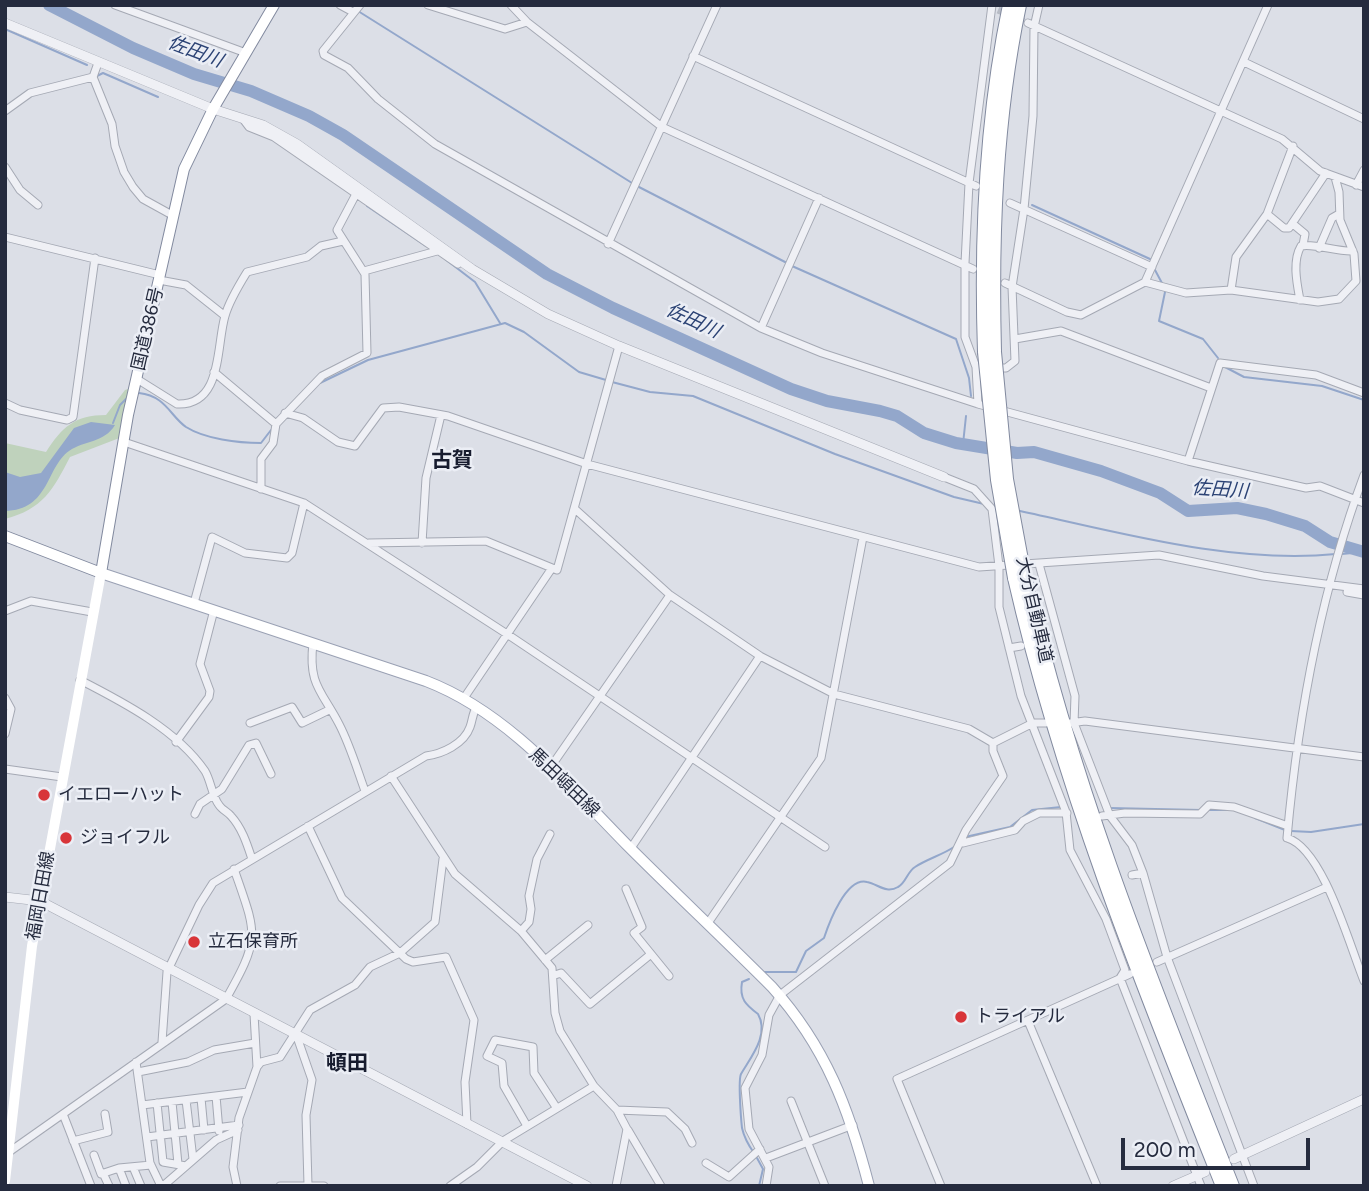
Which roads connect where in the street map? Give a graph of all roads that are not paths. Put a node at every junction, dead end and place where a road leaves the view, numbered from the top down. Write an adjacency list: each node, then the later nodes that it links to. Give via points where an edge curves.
1 (115, 5): 15 (street)
2 (275, 5): 15 (main road, 国道386号)
3 (340, 5): 11 (street)
4 (428, 5): 13 (street, via 505,29)
5 (511, 5): 13 (street)
6 (717, 5): 16 (street)
7 (1020, 5): 65 (highway, 大分自動車道, via 997,167)
8 (1039, 5): 14 (street)
9 (1268, 5): 18 (street)
10 (996, 6): 31 (street); 65 (highway, 大分自動車道, via 982,283)
11 (356, 9): 44 (street, via 324,55 348,68 435,144)
12 (5, 23): 17 (street)
13 (527, 23): 25 (street)
14 (1031, 25): 22 (street); 37 (street, via 1033,116)
15 (246, 53): 20 (main road, 国道386号)
16 (693, 56): 25 (street); 31 (street)
17 (98, 62): 19 (street); 20 (street)
18 (1244, 62): 22 (street); 24 (street)
19 (93, 77): 21 (street, via 30,93); 40 (street, via 124,172 144,199)
20 (214, 106): 23 (street); 40 (main road, 国道386号, via 184,169)
21 (5, 111)
22 (1222, 111): 26 (street); 51 (street)
23 (243, 118): 33 (street, via 249,127 274,137); 54 (street, via 298,145)
24 (1364, 119)
25 (662, 127): 34 (street); 44 (street)
26 (1293, 146): 29 (street, via 1312,167); 38 (street)
27 (5, 167): 36 (street, via 20,190)
28 (1364, 170): 32 (street)
29 (1326, 173): 30 (street); 41 (street)
30 (1335, 177): 32 (street); 39 (street)
31 (972, 184): 50 (street)
32 (1360, 186)
33 (355, 196): 43 (street, via 337,230); 48 (street)
34 (819, 198): 50 (street); 62 (street)
35 (1010, 203): 37 (street)
36 (38, 205)
37 (1024, 209): 51 (street); 58 (street)
38 (1267, 214): 41 (street, via 1283,228); 59 (street, via 1236,257)
39 (1339, 214): 46 (street, via 1332,218); 47 (street)
40 (172, 215): 55 (main road, 国道386号)
41 (1293, 223): 45 (street, via 1305,234)
42 (5, 237): 49 (street)
43 (343, 241): 53 (street); 61 (street, via 321,246 307,257 247,272)
44 (608, 244): 62 (street)
45 (1303, 245): 46 (street); 60 (street, via 1296,255)
46 (1319, 248): 47 (street)
47 (1353, 251): 57 (street)
48 (435, 252): 53 (street); 54 (street)
49 (95, 258): 55 (street); 71 (street, via 73,417 67,420 20,411)
50 (965, 263): 52 (street); 66 (street, via 965,337)
51 (1152, 267): 56 (street)
52 (973, 269)
53 (364, 271): 73 (street, via 367,353 322,376)
54 (478, 272): 64 (street, via 548,314)
55 (159, 278): 61 (street, via 186,285); 68 (main road, 国道386号)
56 (1145, 282): 58 (street, via 1081,315); 59 (street, via 1186,293)
57 (1360, 283): 60 (street, via 1339,299)
58 (1009, 285): 63 (street)
59 (1231, 290): 60 (street)
60 (1300, 300)
61 (225, 316): 67 (street)
62 (761, 328): 72 (street)
63 (1015, 339): 66 (street, via 1012,365); 69 (street, via 1061,331)
64 (619, 346): 78 (street); 80 (street)
65 (990, 352): 94 (highway, 大分自動車道, bridge)
66 (976, 367): 72 (street)
67 (214, 372): 68 (street, via 205,394 181,404); 75 (street)
68 (136, 381): 76 (main road, 国道386号)
69 (1210, 388): 70 (street, via 1220,363 1316,375); 77 (street)
70 (1364, 393)
71 (5, 403)
72 (978, 404): 77 (street)
73 (285, 413): 74 (street, via 303,418 338,442 355,446 383,408); 75 (street)
74 (441, 415): 78 (street); 89 (street, via 426,478)
75 (276, 424): 81 (street, via 273,443 261,459)
76 (124, 442): 81 (street); 93 (main road, 国道386号)
77 (1188, 461): 84 (street, via 1306,488 1320,485)
78 (587, 464): 85 (street); 87 (street)
79 (1364, 475): 84 (street)
80 (944, 477): 91 (street, via 974,489 992,509)
81 (261, 489): 82 (street)
82 (304, 503): 88 (street); 99 (street, via 287,558 245,553 212,537)
83 (1364, 503): 84 (street)
84 (1353, 504): 95 (street)
85 (575, 509): 92 (street, via 560,566); 97 (street)
86 (5, 536): 93 (main road)
87 (863, 537): 91 (street, via 979,567); 109 (street)
88 (368, 543): 89 (street); 103 (street)
89 (422, 543): 92 (street, via 486,541)
90 (1039, 564): 91 (street); 95 (street, via 1159,555); 118 (street, via 1054,638 1075,696)
91 (999, 566): 106 (street, via 999,607)
92 (552, 568): 103 (street)
93 (101, 573): 99 (main road, 馬田頓田線); 102 (main road, 福岡日田線)
94 (1019, 577): 241 (highway, 大分自動車道, via 1045,701 1083,824); 242 (highway, 大分自動車道, via 1094,821)
95 (1330, 585): 96 (street); 98 (street); 122 (street, via 1310,665)
96 (1364, 589)
97 (670, 595): 107 (street); 110 (street)
98 (1364, 595)
99 (194, 603): 100 (main road, 馬田頓田線)
100 (215, 610): 104 (main road, 馬田頓田線); 120 (street, via 200,664 209,698)
101 (5, 611): 102 (street, via 31,601)
102 (92, 612): 108 (main road, 福岡日田線)
103 (507, 634): 110 (street); 112 (street)
104 (313, 643): 112 (main road, 馬田頓田線); 114 (street, via 314,684)
105 (1021, 646): 106 (street)
106 (1009, 649): 116 (street)
107 (760, 656): 109 (street); 124 (street)
108 (80, 680): 120 (street, via 120,701); 129 (main road, 福岡日田線)
109 (834, 694): 121 (street, via 969,729); 135 (street, via 821,758)
110 (600, 696): 124 (street); 125 (street)
111 (5, 698): 119 (street, via 11,709)
112 (464, 698): 113 (main road, 馬田頓田線)
113 (477, 706): 125 (main road, 馬田頓田線); 128 (street, via 470,728 444,754 425,756)
114 (329, 710): 115 (street, via 302,723 292,707); 130 (street)
115 (250, 723)
116 (1033, 723): 117 (street); 121 (street); 132 (street)
117 (1046, 723)
118 (1072, 723): 122 (street); 133 (street)
119 (5, 734)
120 (176, 742): 131 (street, via 206,774)
121 (993, 743): 139 (street, via 1003,776)
122 (1299, 748): 123 (street); 137 (street)
123 (1364, 757)
124 (692, 758): 135 (street); 141 (street)
125 (550, 768): 141 (main road, 馬田頓田線)
126 (5, 769): 129 (street)
127 (271, 774): 131 (street, via 256,743 249,745)
128 (391, 776): 130 (street); 142 (street)
129 (62, 777): 150 (main road, 福岡日田線)
130 (365, 791): 136 (street)
131 (216, 794): 134 (street, via 200,804); 143 (street, via 218,804 243,834)
132 (1066, 811): 139 (street, via 1039,813 1014,830); 163 (street, via 1070,850 1111,932 1125,970)
133 (1106, 812): 137 (street, via 1234,807); 145 (street, via 1132,845)
134 (195, 814)
135 (781, 817): 140 (street); 151 (street)
136 (308, 826): 143 (street); 154 (street, via 342,898)
137 (1288, 830): 147 (street, via 1307,850)
138 (550, 834): 153 (street, via 537,859 529,922)
139 (963, 840): 165 (street, via 950,863)
140 (825, 847)
141 (631, 848): 151 (main road, 馬田頓田線)
142 (443, 858): 153 (street); 154 (street, via 438,917)
143 (253, 859): 144 (street)
144 (234, 869): 159 (street, via 206,891); 166 (street, via 255,937)
145 (1143, 873): 146 (street); 156 (street)
146 (1132, 875)
147 (1327, 887): 156 (street); 164 (street)
148 (626, 890): 155 (street, via 642,928 634,933)
149 (5, 897): 150 (street)
150 (40, 901): 159 (street); 207 (main road, 福岡日田線)
151 (708, 923): 165 (main road, 馬田頓田線)
152 (588, 925): 157 (street)
153 (521, 931): 157 (street)
154 (400, 953): 169 (street, via 370,967 355,985 310,1010); 172 (street, via 413,962 446,957 474,1020)
155 (651, 954): 161 (street, via 590,1003 561,973); 162 (street)
156 (1167, 957): 158 (street); 211 (street)
157 (545, 960): 161 (street)
158 (1157, 962)
159 (169, 968): 166 (street); 170 (street)
160 (1130, 974): 163 (street)
161 (555, 975): 177 (street, via 556,1022)
162 (669, 976)
163 (1120, 978): 168 (street); 219 (street)
164 (1364, 981)
165 (780, 995): 192 (main road, 馬田頓田線, via 832,1071); 208 (street, via 769,1015 762,1055 745,1088 749,1129)
166 (226, 999): 167 (street); 170 (street)
167 (254, 1014): 169 (street); 171 (street)
168 (1028, 1021): 237 (street, via 897,1079); 238 (street)
169 (296, 1034): 175 (street, via 280,1057); 191 (street); 221 (street, via 312,1080 306,1115)
170 (162, 1042): 174 (street)
171 (255, 1043): 175 (street); 176 (street)
172 (470, 1046): 173 (street); 191 (street, via 465,1082)
173 (488, 1050): 187 (street, via 497,1039 533,1047 534,1073); 193 (street, via 488,1057 502,1063 504,1086)
174 (136, 1062): 176 (street); 189 (street)
175 (257, 1067): 178 (street)
176 (138, 1072): 186 (street)
177 (594, 1086): 187 (street); 188 (street)
178 (248, 1093): 179 (street); 195 (street)
179 (216, 1096): 180 (street); 194 (street)
180 (201, 1098): 182 (street); 197 (street)
181 (1364, 1099): 211 (street)
182 (186, 1100): 184 (street); 198 (street)
183 (791, 1101): 206 (street)
184 (172, 1102): 185 (street); 199 (street)
185 (157, 1103): 186 (street); 200 (street)
186 (142, 1105): 201 (street)
187 (556, 1107): 193 (street)
188 (617, 1110): 196 (street); 205 (street, via 667,1112)
189 (63, 1114): 203 (street); 207 (street)
190 (105, 1114): 203 (street, via 108,1132)
191 (467, 1124): 204 (street)
192 (853, 1125): 206 (street); 236 (main road, 馬田頓田線)
193 (527, 1126): 204 (street)
194 (218, 1128): 195 (street); 197 (street); 202 (street)
195 (238, 1128): 202 (street); 227 (street, via 233,1167)
196 (627, 1129): 232 (street); 233 (street)
197 (204, 1130): 198 (street)
198 (190, 1132): 199 (street); 212 (street)
199 (175, 1133): 200 (street); 214 (street)
200 (160, 1135): 201 (street); 214 (street, via 163,1162)
201 (147, 1137): 215 (street)
202 (219, 1139): 212 (street)
203 (73, 1141): 222 (street)
204 (503, 1141): 230 (street); 231 (street)
205 (692, 1143)
206 (808, 1143): 210 (street); 235 (street)
207 (9, 1152): 220 (main road, 福岡日田線)
208 (757, 1152): 210 (street); 213 (street, via 729,1177)
209 (94, 1155): 218 (street)
210 (766, 1158): 234 (street)
211 (1238, 1158): 243 (street)
212 (194, 1159): 214 (street)
213 (706, 1163)
214 (182, 1165): 226 (street)
215 (151, 1166): 216 (street); 226 (street)
216 (133, 1167): 217 (street); 225 (street)
217 (119, 1168): 218 (street); 224 (street)
218 (103, 1173): 223 (street)
219 (1201, 1173): 239 (street); 240 (street)
220 (6, 1175)
221 (308, 1185): 228 (street); 229 (street)
222 (91, 1186)
223 (109, 1186)
224 (126, 1186)
225 (141, 1186)
226 (162, 1186)
227 (237, 1186)
228 (280, 1186)
229 (324, 1186)
230 (450, 1186)
231 (587, 1186)
232 (616, 1186)
233 (661, 1186)
234 (766, 1186)
235 (825, 1186)
236 (869, 1186)
237 (941, 1186)
238 (1097, 1186)
239 (1173, 1186)
240 (1201, 1186)
241 (1222, 1186)
242 (1233, 1186)
243 (1254, 1186)

